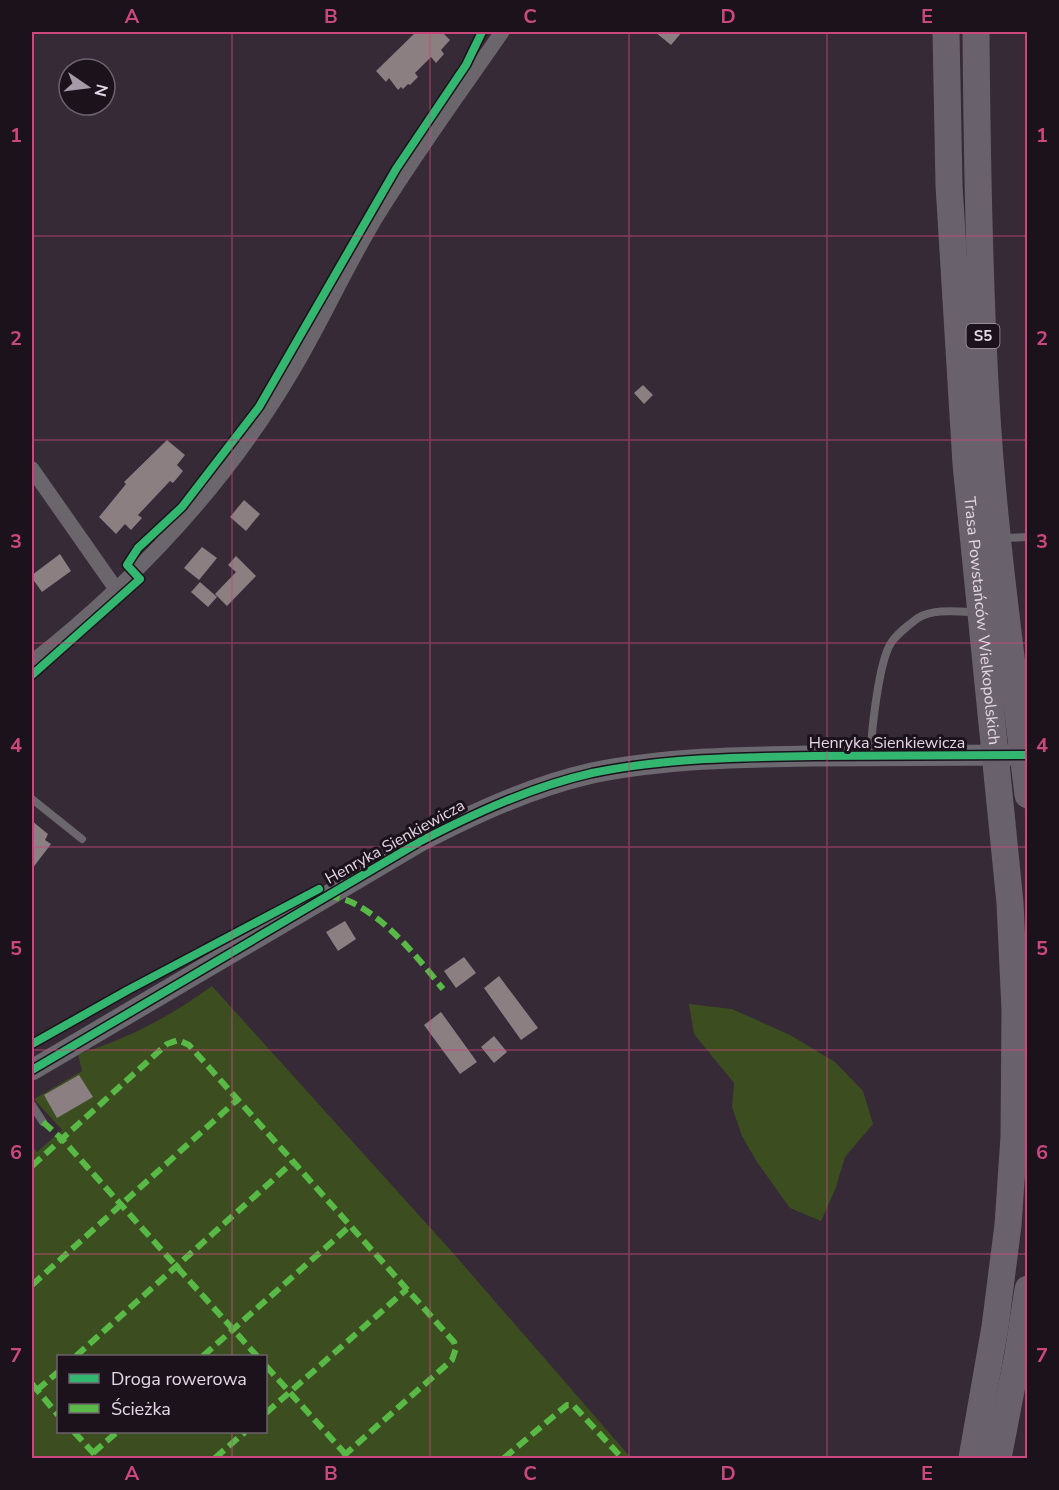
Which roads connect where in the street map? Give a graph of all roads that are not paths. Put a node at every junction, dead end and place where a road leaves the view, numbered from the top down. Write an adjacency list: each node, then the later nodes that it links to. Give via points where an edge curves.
1 (502, 32): 7 (street, via 379,211 271,406 194,511)
2 (946, 32): 8 (highway, Trasa Powstańców Wielkopolskich / S5, via 950,197)
3 (976, 32): 6 (highway, Trasa Powstańców Wielkopolskich / S5, via 978,233 987,417)
4 (32, 469): 7 (street)
5 (1028, 537): 6 (lane)
6 (998, 538): 12 (highway, Trasa Powstańców Wielkopolskich / S5)
7 (116, 589): 9 (street)
8 (979, 612): 11 (lane, via 938,613 919,618 889,645 879,681); 19 (highway, Trasa Powstańców Wielkopolskich / S5, via 1010,903 1015,1010 1008,1225)
9 (32, 662)
10 (1028, 755): 11 (street, Henryka Sienkiewicza)
11 (872, 756): 15 (street, Henryka Sienkiewicza, via 668,762 592,773 485,808 419,842)
12 (1028, 795)
13 (32, 799): 14 (lane)
14 (82, 839)
15 (32, 1070)
16 (32, 1105): 17 (lane)
17 (43, 1122)
18 (1028, 1289): 20 (highway)
19 (972, 1458)
20 (998, 1458)

